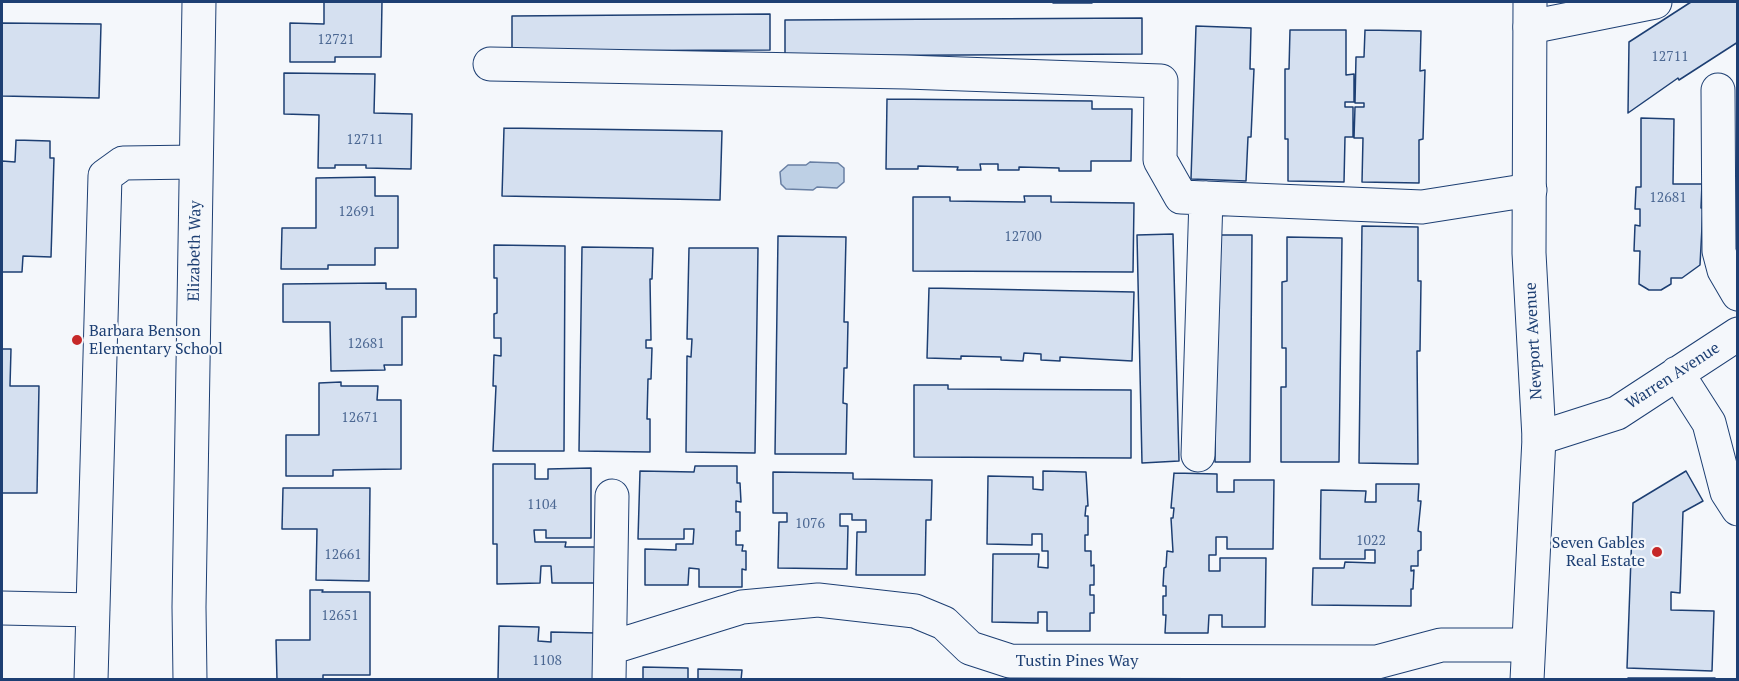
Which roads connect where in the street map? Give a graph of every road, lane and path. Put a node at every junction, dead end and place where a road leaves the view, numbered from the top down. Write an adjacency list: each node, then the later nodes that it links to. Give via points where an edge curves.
1 (199, 2): 6 (street, Elizabeth Way)
2 (1655, 2): 3 (street)
3 (1530, 14): 7 (street, Newport Avenue)
4 (490, 64): 8 (street, via 1161,81 1160,160 1181,197)
5 (1718, 90): 9 (street, via 1719,251)
6 (196, 162): 17 (street, via 123,162 105,176); 21 (street, Elizabeth Way)
7 (1530, 190): 8 (street, via 1422,207); 12 (street, Newport Avenue, via 1529,252)
8 (1206, 198): 13 (street)
9 (1737, 294)
10 (1737, 334): 11 (street, Warren Avenue)
11 (1677, 373): 12 (street, Warren Avenue, via 1617,413); 15 (street, via 1709,423 1727,492)
12 (1539, 438): 18 (street, Newport Avenue)
13 (1198, 455)
14 (612, 496): 19 (street)
15 (1737, 509)
16 (2, 608): 17 (street)
17 (93, 610): 20 (street)
18 (1527, 645): 19 (street, Tustin Pines Way, via 1442,645 1377,662 1010,661 970,648 944,623 915,610 818,600 742,607); 22 (street, Newport Avenue)
19 (610, 664)
20 (91, 680)
21 (190, 680)
22 (1527, 680)

